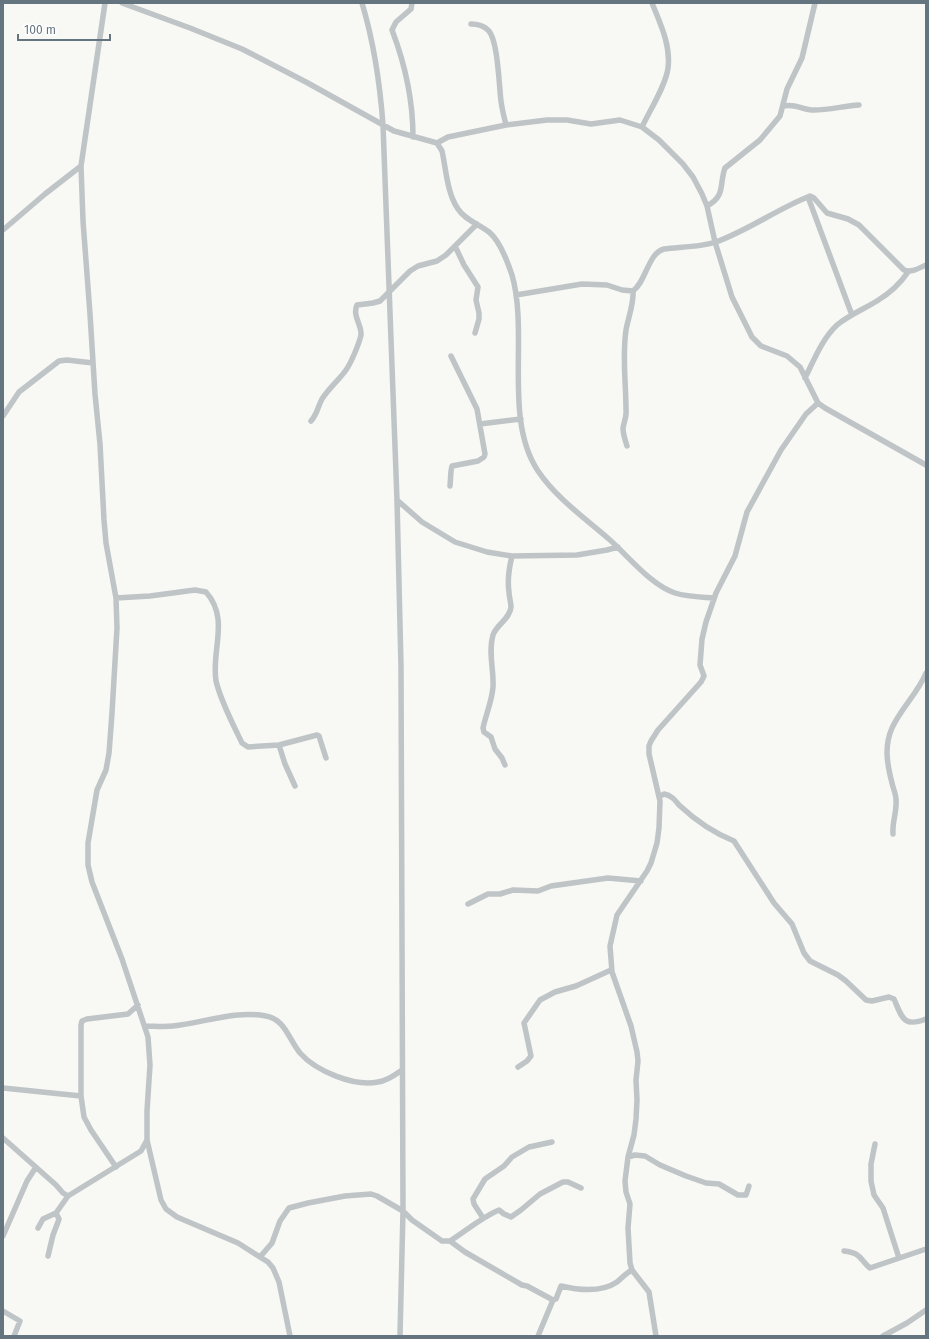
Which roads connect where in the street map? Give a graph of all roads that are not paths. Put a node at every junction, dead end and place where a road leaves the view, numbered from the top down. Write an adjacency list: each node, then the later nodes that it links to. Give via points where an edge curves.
1 (105, 3): 15 (street)
2 (122, 3): 10 (street, via 260,58)
3 (362, 3): 10 (street, via 370,28 381,95)
4 (412, 3): 13 (street, via 412,9 396,22 392,30 401,54 408,89 413,116)
5 (652, 3): 12 (street, via 668,47 668,64 665,79)
6 (815, 3): 9 (street, via 802,58 787,89)
7 (471, 24): 11 (street, via 489,30 492,36)
8 (859, 105): 9 (street, via 818,110 790,104)
9 (783, 106): 17 (street, via 780,116 760,140 725,168 717,200)
10 (383, 125): 13 (street); 25 (street)
11 (506, 125): 12 (street, via 547,120 591,124 620,120); 14 (street, via 448,137)
12 (642, 127): 17 (street, via 683,164 693,177)
13 (413, 137): 14 (street)
14 (437, 144): 18 (street, via 442,151 449,187 458,210)
15 (81, 166): 19 (street); 30 (street)
16 (808, 197): 20 (street); 23 (street, via 814,198 829,214 855,222); 27 (street)
17 (707, 206): 20 (street)
18 (477, 224): 21 (street); 26 (street, via 496,240 512,274)
19 (3, 230)
20 (715, 242): 24 (street, via 658,252); 31 (street, via 732,296 754,340 761,346 792,359 800,367)
21 (455, 246): 25 (street, via 437,261 410,271); 28 (street, via 478,287 476,300 479,319)
22 (926, 265): 23 (street)
23 (908, 272): 27 (street, via 901,282 878,301)
24 (633, 291): 26 (street, via 607,285 582,284); 37 (street, via 624,346 626,411 623,429)
25 (388, 292): 35 (street, via 373,303 357,305 355,312 361,335 349,365 329,388); 40 (street)
26 (516, 295): 34 (street)
27 (852, 315): 31 (street, via 829,334)
28 (474, 333)
29 (451, 356): 36 (street, via 475,404)
30 (93, 362): 33 (street, via 59,361 19,392); 43 (street, via 106,543)
31 (805, 378): 32 (street)
32 (818, 403): 38 (street); 44 (street, via 806,414 781,450 756,494 747,512 735,556)
33 (3, 416)
34 (521, 420): 36 (street); 41 (street, via 526,444 538,470 561,497)
35 (311, 421)
36 (480, 424): 39 (street, via 484,457 478,461 452,466)
37 (627, 446)
38 (926, 465)
39 (450, 486)
40 (397, 500): 42 (street, via 422,522 455,542 487,552); 59 (street, via 402,748)
41 (618, 547): 42 (street, via 577,555); 44 (street, via 648,577 667,590)
42 (512, 556): 48 (street, via 508,583 511,607 493,637 492,698 483,728 491,737 494,749)
43 (116, 598): 46 (street, via 195,590 206,592 213,603 219,628 215,663 217,682 242,744 248,747); 55 (street, via 117,628 109,753 98,790 87,858 92,882)
44 (714, 598): 50 (street, via 702,639 700,665 704,676 654,735 650,746 650,760)
45 (926, 673): 51 (street, via 900,713 887,744 896,800)
46 (279, 745): 47 (street, via 317,735 320,736); 49 (street)
47 (326, 758)
48 (505, 765)
49 (295, 786)
50 (659, 797): 52 (street, via 660,821 657,842 651,863); 56 (street, via 667,794 705,825 734,841 774,903 792,924 810,961 838,975 866,1000 889,997 894,999 902,1017 908,1022)
51 (893, 834)
52 (641, 881): 53 (street, via 608,878 551,886 538,891 513,890 488,894); 54 (street, via 617,915 610,946)
53 (468, 904)
54 (611, 970): 58 (street, via 538,1001 524,1023 531,1056 528,1062); 66 (street, via 631,1026 638,1062 636,1119)
55 (138, 1005): 57 (street); 61 (street, via 128,1014 82,1021)
56 (926, 1019)
57 (145, 1026): 59 (street, via 172,1026 211,1018 267,1016 280,1023 303,1056 318,1067 341,1078 359,1083 378,1082); 63 (street, via 150,1057)
58 (518, 1067)
59 (402, 1070): 72 (street)
60 (3, 1088): 61 (street)
61 (81, 1096): 68 (street, via 84,1117)
62 (3, 1138): 67 (street)
63 (147, 1140): 68 (street, via 141,1151); 81 (street, via 159,1192 166,1209 182,1220 238,1243)
64 (552, 1142): 74 (street, via 529,1147 485,1179 473,1198)
65 (875, 1144): 82 (street, via 871,1181 874,1195 883,1208)
66 (628, 1157): 69 (street, via 635,1154 645,1156 686,1176 722,1185 738,1195 746,1195); 83 (street, via 625,1187 630,1204)
67 (36, 1167): 71 (street); 76 (street, via 27,1181)
68 (116, 1167): 71 (street)
69 (750, 1186)
70 (581, 1188): 74 (street, via 563,1182 540,1194 511,1217 499,1210)
71 (68, 1196): 73 (street)
72 (403, 1211): 77 (street, via 442,1241); 81 (street, via 371,1194 292,1206 283,1215 272,1243); 89 (street)
73 (56, 1213): 75 (street, via 43,1219); 80 (street, via 59,1220)
74 (483, 1218): 77 (street)
75 (38, 1228)
76 (3, 1236)
77 (450, 1241): 84 (street, via 465,1252)
78 (926, 1249): 82 (street)
79 (844, 1251): 82 (street, via 863,1259 870,1268)
80 (48, 1256)
81 (260, 1257): 88 (street, via 273,1268 279,1282)
82 (899, 1258)
83 (632, 1270): 84 (street, via 607,1287 589,1289 561,1286 556,1299); 91 (street, via 649,1292)
84 (553, 1300): 90 (street)
85 (926, 1310): 92 (street)
86 (3, 1311): 87 (street, via 20,1321)
87 (14, 1336)
88 (290, 1336)
89 (400, 1336)
90 (538, 1336)
91 (656, 1336)
92 (883, 1336)

